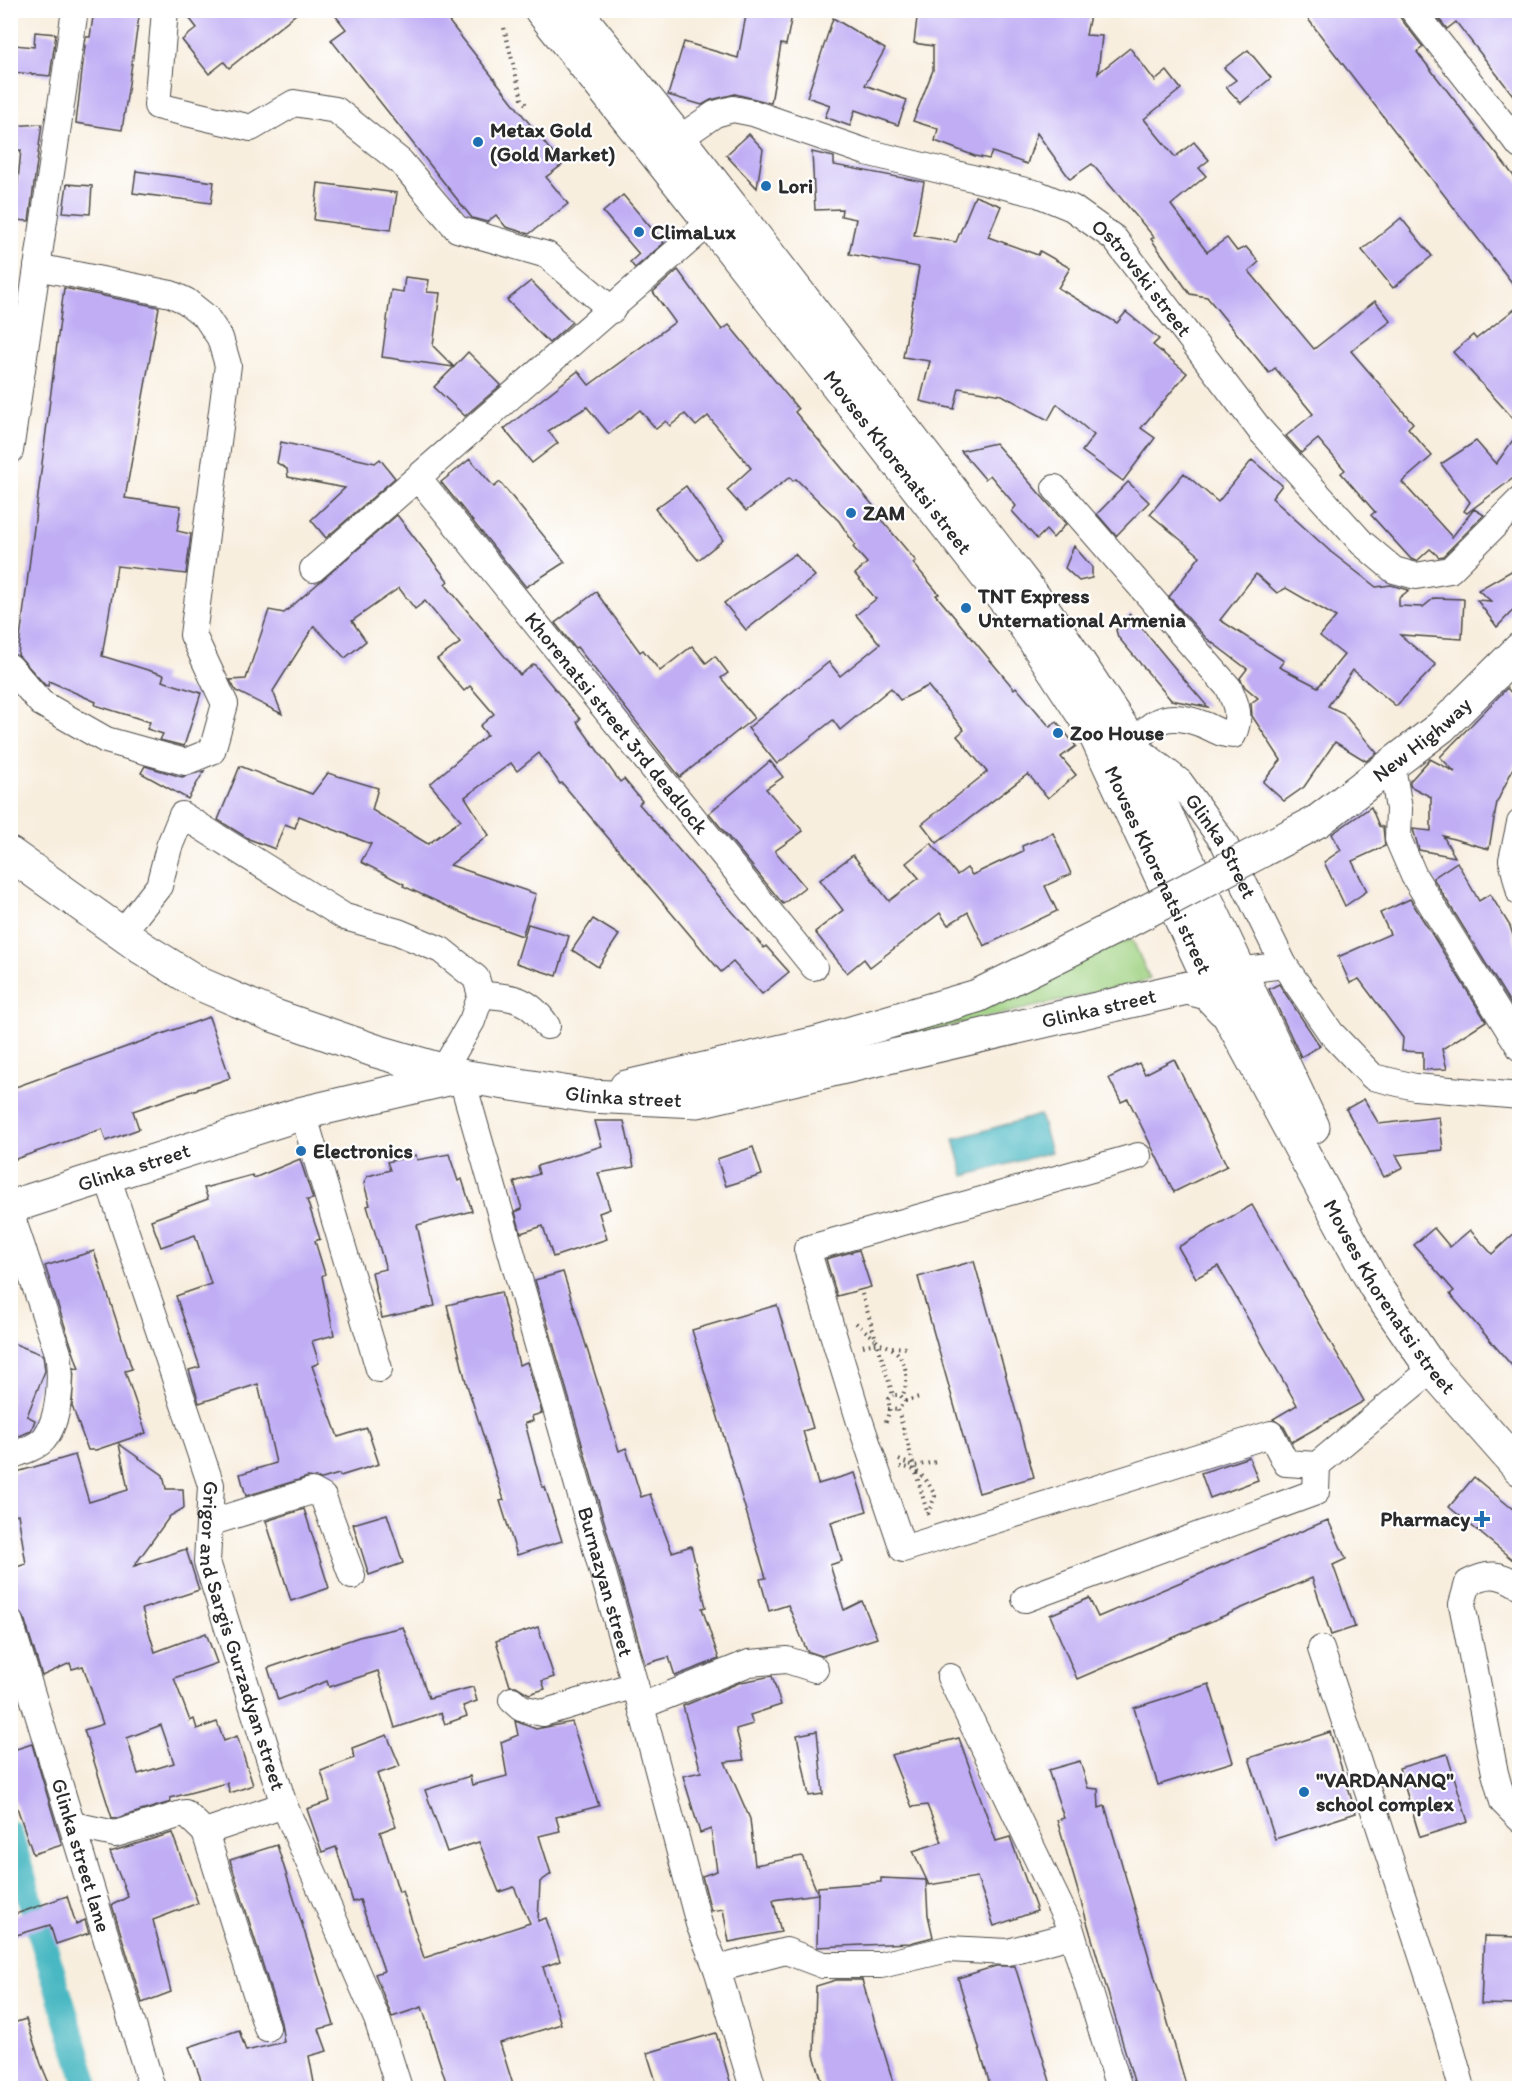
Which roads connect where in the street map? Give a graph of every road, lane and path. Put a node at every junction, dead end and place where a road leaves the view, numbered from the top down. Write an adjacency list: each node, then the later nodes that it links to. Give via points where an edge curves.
1 (75, 10): 11 (street)
2 (165, 10): 12 (street, via 157,106 251,128 294,103 336,110 401,162 457,229 547,255)
3 (541, 10): 9 (main road, Movses Khorenatsi street)
4 (575, 10): 9 (main road, Movses Khorenatsi street)
5 (1413, 10): 8 (street)
6 (504, 28): 7 (path)
7 (527, 106)
8 (1520, 146)
9 (668, 147): 10 (main road, Movses Khorenatsi street); 16 (street, Ostrovski street, via 716,114 733,109 866,152 1038,194 1072,208 1114,238 1260,430 1362,543 1394,570 1416,576 1449,570); 20 (main road, Movses Khorenatsi street, via 1045,612)
10 (710, 222): 12 (street); 28 (main road, Movses Khorenatsi street, via 1023,623 1093,730)
11 (37, 267): 13 (street); 19 (street, via 171,294 206,317 220,338 228,364 193,635 225,704 212,751 185,762 106,740 41,703)
12 (612, 310): 14 (street)
13 (10, 451)
14 (418, 479): 17 (street); 27 (street, Khorenatsi street 3rd deadlock)
15 (1055, 488): 20 (street, via 1185,634 1230,688 1238,706 1239,722 1233,735 1173,718 1155,721 1144,729)
16 (1520, 500)
17 (313, 569)
18 (1520, 649): 21 (main road, New Highway, via 1441,727)
19 (10, 667)
20 (1134, 746): 26 (street, Glinka Street, via 1180,782 1224,843); 28 (main road, Movses Khorenatsi street)
21 (1392, 766): 32 (street, via 1399,809 1398,839 1414,876); 34 (main road, New Highway, bridge, via 1318,821 977,996 817,1043)
22 (1520, 823): 24 (street, via 1512,860)
23 (10, 854): 25 (main road)
24 (1520, 893)
25 (122, 933): 29 (street, via 159,886 182,814 345,917 441,950 476,978); 33 (main road, via 200,984 272,1015)
26 (1284, 966): 28 (street); 35 (street, via 1331,1034 1373,1077 1415,1086)
27 (814, 967)
28 (1223, 973): 30 (main road, Movses Khorenatsi street); 55 (main road, Movses Khorenatsi street, via 1406,1300)
29 (481, 995): 31 (street, via 513,996 538,1013); 33 (street)
30 (1231, 1021): 34 (main road, Glinka street, via 1207,993 1187,988 698,1101); 48 (main road, Movses Khorenatsi street, via 1375,1286)
31 (547, 1026)
32 (1520, 1048)
33 (452, 1073): 34 (main road, Glinka street); 36 (main road, Glinka street); 71 (street, Burnazyan street)
34 (589, 1096)
35 (1520, 1096)
36 (303, 1113): 38 (main road, Glinka street); 47 (street)
37 (1138, 1156): 59 (street, via 807,1249 903,1550 1271,1434 1286,1463)
38 (107, 1176): 39 (main road, Glinka street); 63 (street, Grigor and Sargis Gurzadyan street, via 211,1485)
39 (10, 1207)
40 (10, 1212): 57 (street, via 62,1375 48,1432 42,1441)
41 (862, 1294): 43 (path)
42 (852, 1313): 43 (path, via 856,1323)
43 (876, 1341): 44 (path); 46 (path); 49 (path)
44 (891, 1347): 45 (path); 51 (path, via 899,1354 908,1376)
45 (909, 1348)
46 (855, 1350)
47 (379, 1369)
48 (1432, 1370): 59 (street); 62 (main road, Movses Khorenatsi street)
49 (893, 1395): 51 (path); 52 (path, via 888,1399)
50 (919, 1397): 51 (path)
51 (904, 1399): 53 (path)
52 (890, 1409): 53 (path); 54 (path)
53 (898, 1410): 61 (path)
54 (885, 1428)
55 (1520, 1444)
56 (894, 1455): 61 (path)
57 (10, 1456)
58 (936, 1462): 61 (path)
59 (1317, 1465): 66 (street, via 1316,1492)
60 (891, 1468): 61 (path)
61 (915, 1468): 61 (path, via 925,1503 928,1514 935,1496)
62 (1520, 1469)
63 (209, 1523): 64 (street, via 312,1491 323,1497); 73 (street, Grigor and Sargis Gurzadyan street, via 207,1562)
64 (352, 1576)
65 (1520, 1587): 74 (street, via 1506,1578 1485,1574 1468,1583 1462,1604 1495,1773 1503,1802)
66 (1025, 1599)
67 (10, 1622): 75 (street, Glinka street lane)
68 (1320, 1649): 84 (street)
69 (815, 1669): 71 (street, via 787,1660 749,1664)
70 (950, 1677): 77 (street)
71 (638, 1695): 72 (street, via 543,1713 521,1708); 78 (street, Burnazyan street, via 699,1924)
72 (512, 1700)
73 (284, 1805): 76 (street); 81 (street, Grigor and Sargis Gurzadyan street, via 377,2019)
74 (1520, 1819)
75 (73, 1825): 76 (street, via 115,1834 185,1814); 80 (street, Glinka street lane)
76 (205, 1832): 79 (street)
77 (1071, 1931): 78 (street, via 1008,1952 948,1949 881,1965 823,1965 786,1951); 83 (street)
78 (717, 1969): 82 (street, Burnazyan street)
79 (267, 2028)
80 (152, 2088)
81 (399, 2088)
82 (753, 2088)
83 (1119, 2088)
84 (1462, 2088)

